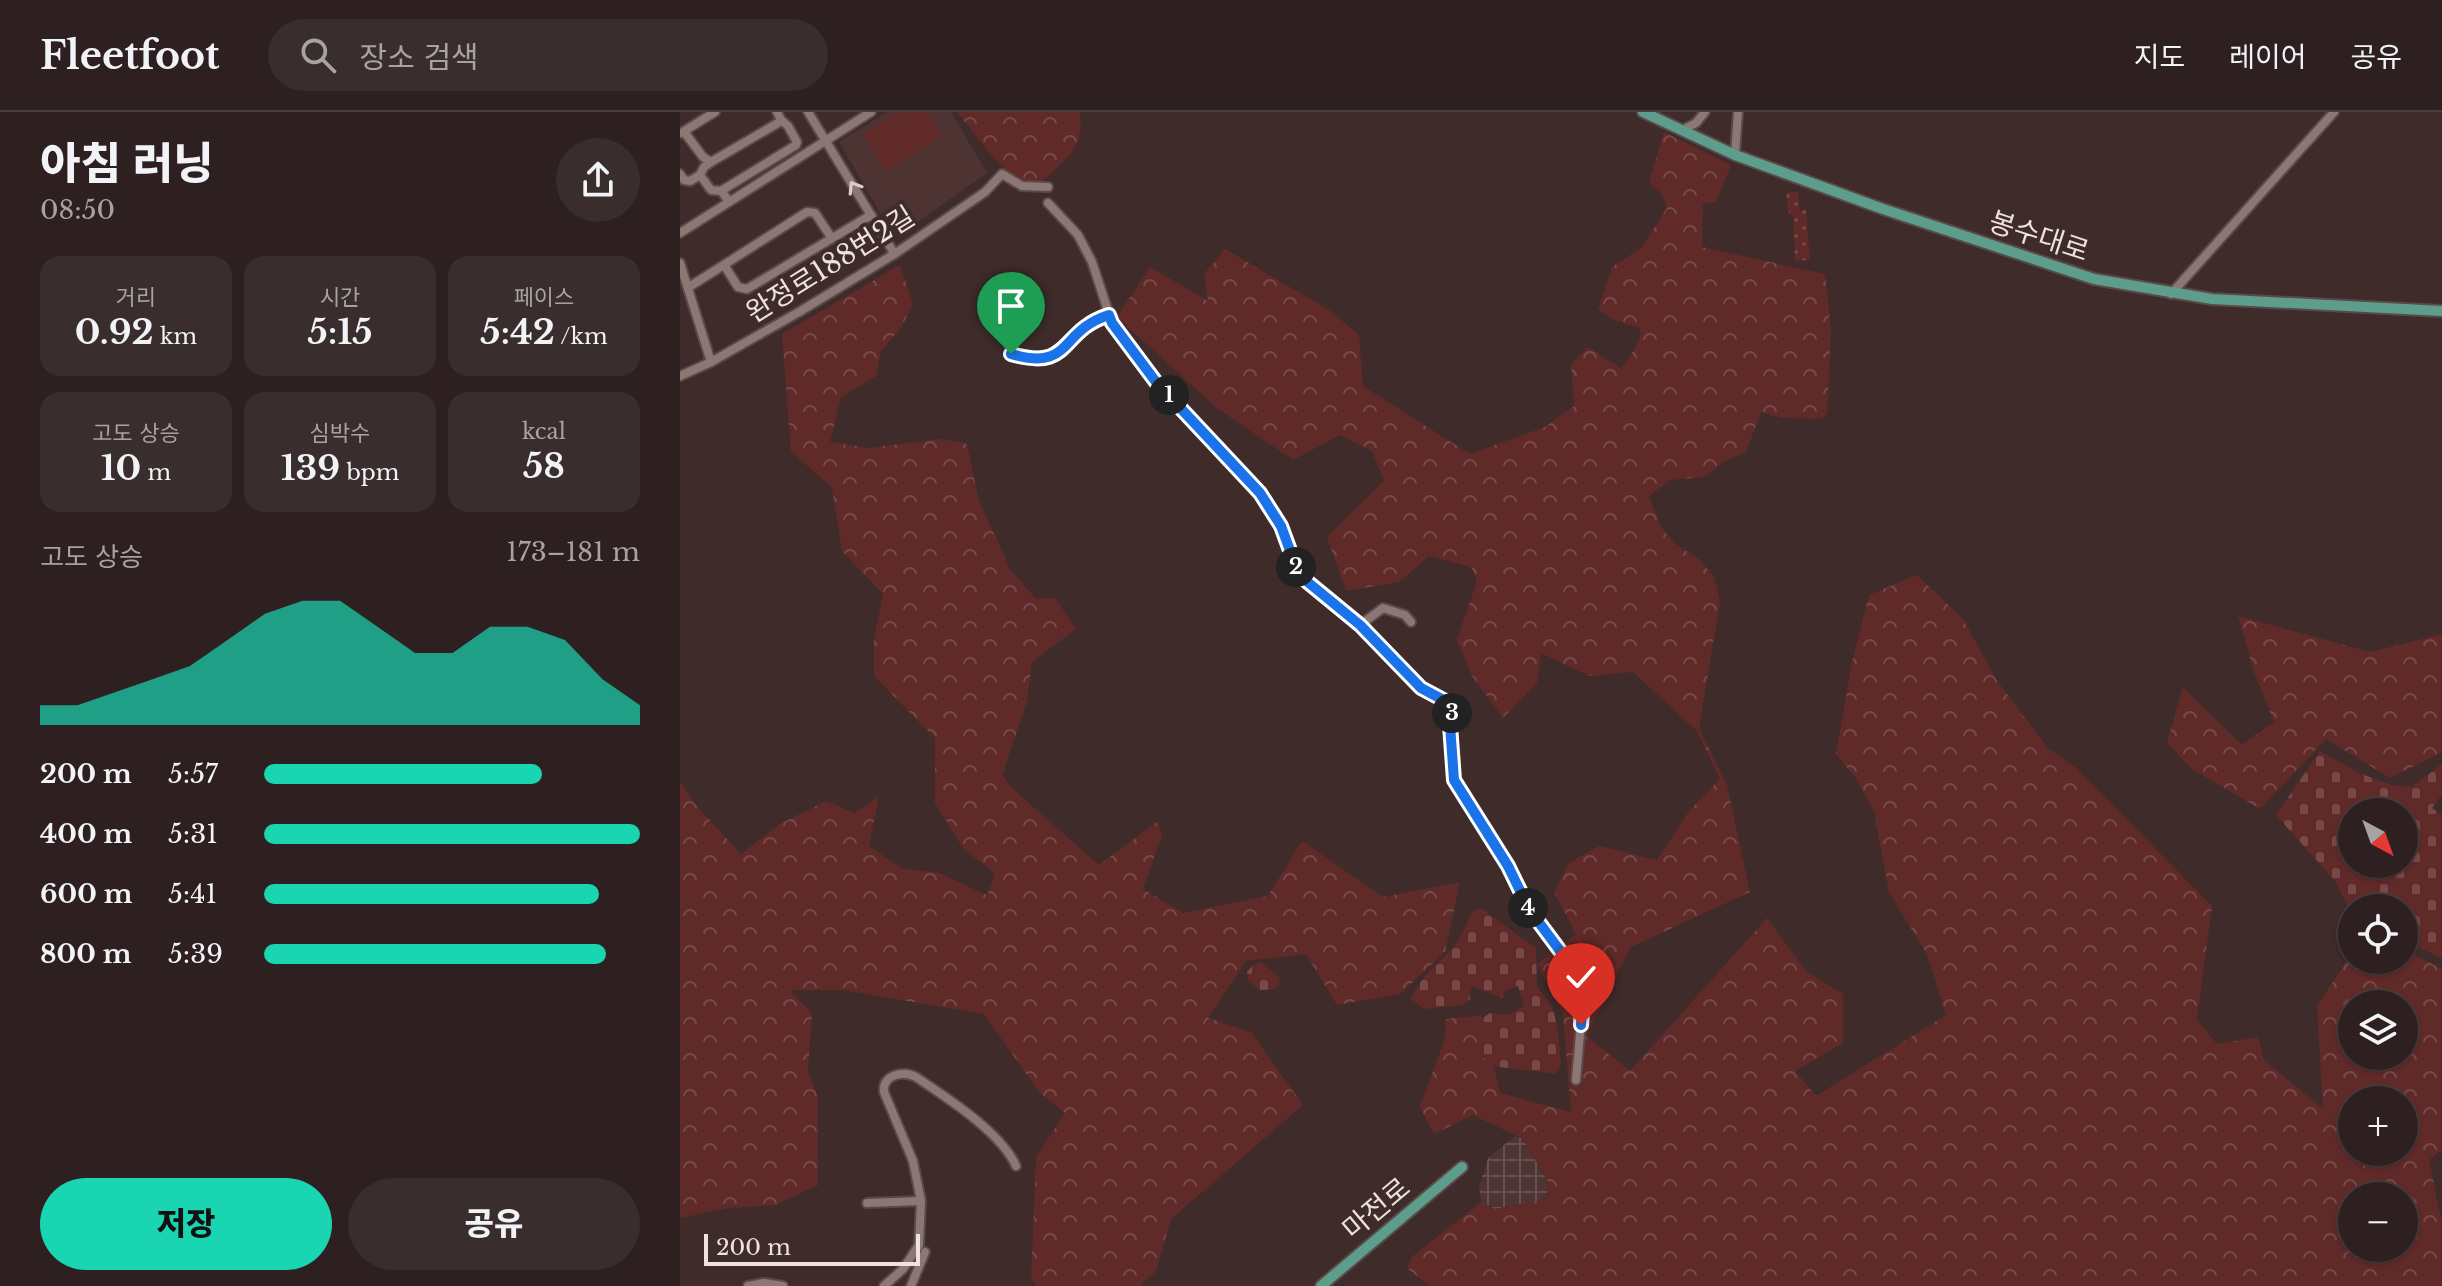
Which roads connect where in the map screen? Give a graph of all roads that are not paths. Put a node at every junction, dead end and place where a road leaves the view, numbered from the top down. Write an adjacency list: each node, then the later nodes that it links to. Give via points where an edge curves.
1 (715, 112): 10 (street)
2 (808, 112): 11 (street)
3 (871, 112): 11 (street)
4 (1643, 112): 9 (main road, 봉수대로)
5 (1705, 112): 9 (street)
6 (1738, 112): 12 (street)
7 (2334, 112): 27 (street)
8 (779, 116): 13 (street); 17 (street, via 796,145)
9 (1682, 130): 12 (main road, 봉수대로)
10 (682, 133): 13 (street)
11 (825, 140): 18 (street); 20 (street, one-way to 11)
12 (1735, 155): 27 (main road, 봉수대로, via 2094,279)
13 (711, 162): 15 (street)
14 (680, 174): 15 (street, via 690,181)
15 (700, 175): 17 (street, via 711,190)
16 (1048, 187): 23 (street, 완정로188번2길, via 1022,186 1002,174 985,192)
17 (721, 191): 18 (street)
18 (729, 201): 21 (street)
19 (1048, 203): 29 (street, via 1078,235)
20 (871, 215): 22 (street); 23 (street)
21 (680, 233)
22 (831, 237): 25 (street, via 747,289 738,287); 25 (street, via 815,213 807,212)
23 (894, 253): 31 (street, 완정로188번2길)
24 (680, 263): 26 (street)
25 (724, 265): 26 (street)
26 (689, 287): 31 (street)
27 (2171, 294): 28 (main road, 봉수대로)
28 (2442, 311)
29 (1109, 315): 30 (street, via 1082,326 1053,356 1033,360); 34 (street, via 1156,382 1260,493 1304,579)
30 (1011, 354)
31 (711, 362): 32 (street, 완정로188번2길)
32 (680, 376)
33 (1411, 622): 34 (street, via 1383,608)
34 (1360, 625): 35 (street, via 1421,688 1451,708 1454,780 1529,909 1578,975 1584,988)
35 (1576, 1080)
36 (1016, 1166): 38 (street, via 996,1139 929,1086 910,1074 887,1078 884,1092 913,1161)
37 (1462, 1167): 45 (main road, 마전로)
38 (921, 1201): 39 (street); 43 (street, via 919,1245)
39 (867, 1203)
40 (925, 1252): 44 (street)
41 (748, 1286): 42 (street)
42 (783, 1286)
43 (884, 1286)
44 (911, 1286)
45 (1321, 1286)

